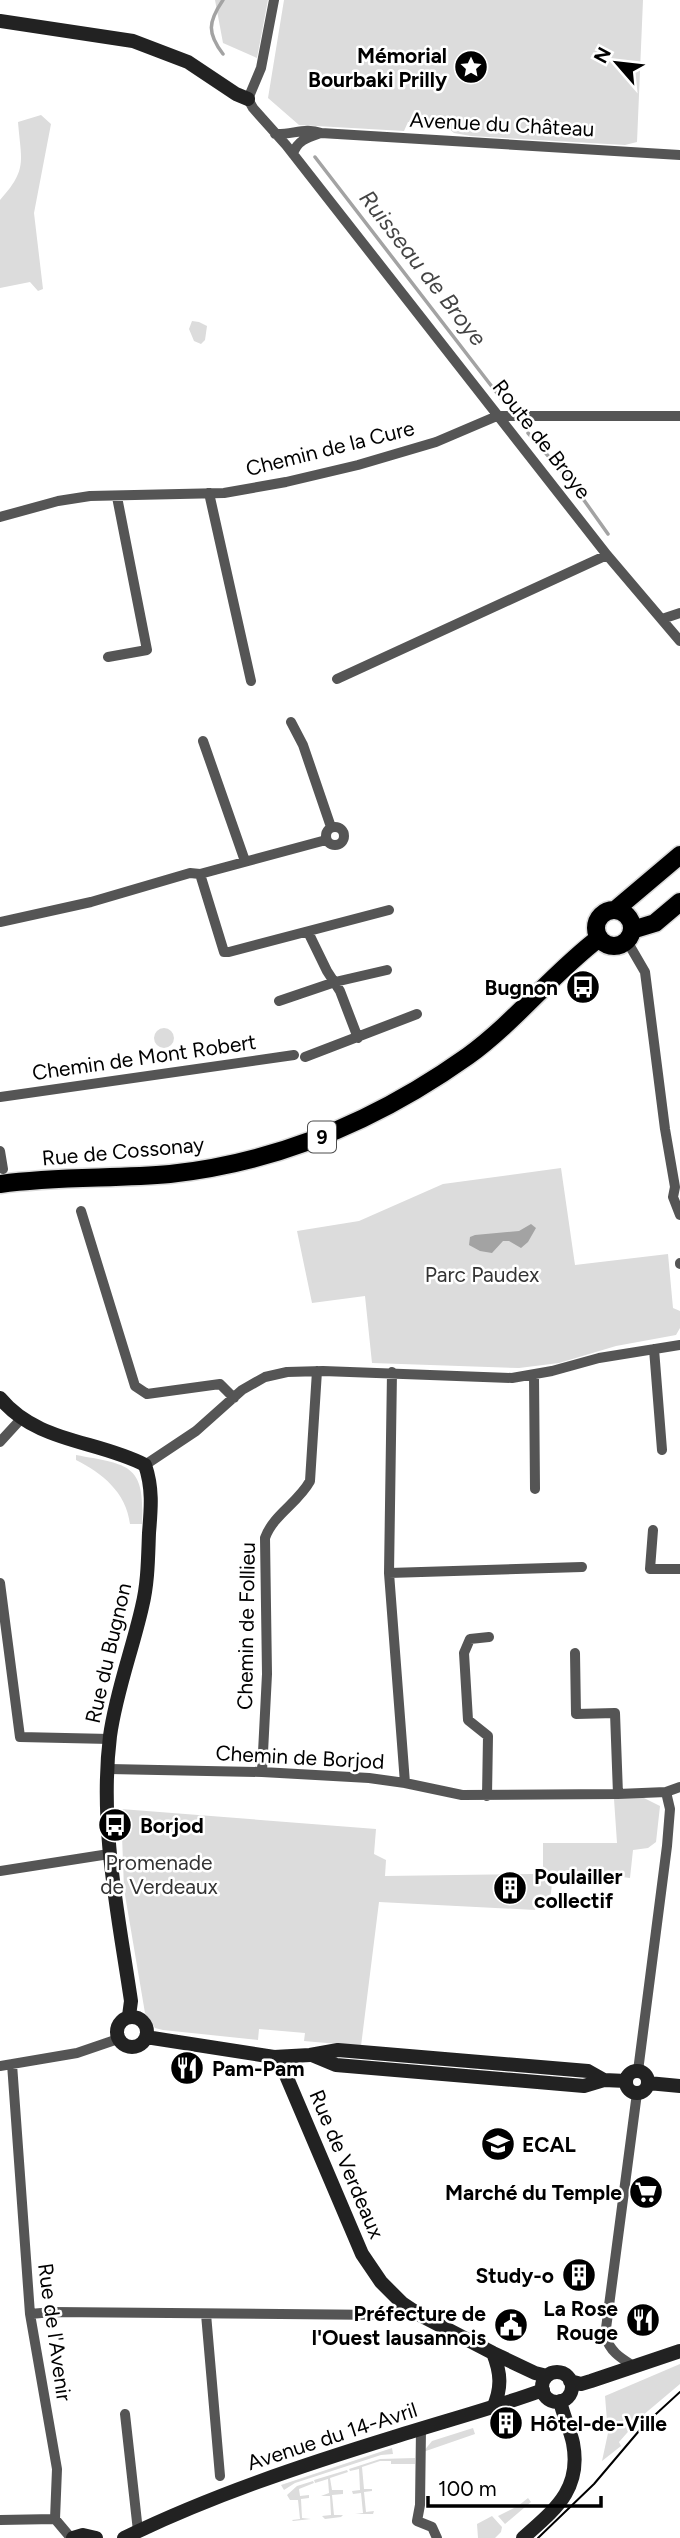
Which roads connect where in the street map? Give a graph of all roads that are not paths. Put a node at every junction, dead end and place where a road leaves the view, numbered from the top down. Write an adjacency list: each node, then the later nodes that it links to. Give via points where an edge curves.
1 (274, 0): 3 (street, via 261,68)
2 (0, 21): 3 (street, Route de Broye, via 132,41 188,62)
3 (248, 99): 5 (street, Route de Broye)
4 (321, 133): 5 (street, Avenue du Château, via 307,129); 6 (street, via 298,143); 7 (street, Avenue du Château)
5 (275, 134): 6 (street, Route de Broye)
6 (293, 154): 8 (street, Route de Broye)
7 (680, 155)
8 (497, 416): 9 (street); 10 (street, Chemin de la Cure, via 436,442 358,465); 13 (street, Route de Broye)
9 (680, 416)
10 (209, 493): 11 (street, Chemin de la Cure); 19 (street)
11 (117, 496): 12 (street, Chemin de la Cure, via 58,501); 17 (street, via 147,650)
12 (0, 517)
13 (607, 555): 15 (street, Route de Broye); 18 (street)
14 (680, 613): 15 (street)
15 (663, 619): 16 (street, Route de Broye)
16 (680, 641)
17 (108, 657)
18 (337, 679)
19 (251, 681)
20 (291, 722): 22 (street)
21 (203, 741): 25 (street)
22 (331, 827): 23 (street); 23 (street, via 342,830 343,841 336,845)
23 (326, 840): 25 (street)
24 (680, 855): 28 (main road, Rue de Cossonay / 9)
25 (245, 861): 26 (street)
26 (200, 874): 30 (street); 31 (street, via 224,951)
27 (680, 902): 32 (main road, via 655,923)
28 (615, 910): 32 (main road, via 628,916); 33 (main road, Rue de Cossonay / 9, via 598,919)
29 (389, 911): 31 (street)
30 (0, 922)
31 (308, 932): 35 (street)
32 (629, 936): 33 (main road, via 617,946); 42 (street, via 645,972 665,1129)
33 (599, 938): 41 (main road, Rue de Cossonay / 9, via 472,1053 391,1107 328,1135 261,1157 170,1174)
34 (387, 970): 35 (street)
35 (335, 982): 36 (street); 38 (street)
36 (279, 1001)
37 (417, 1014): 38 (street, Chemin de Mont Robert)
38 (358, 1038): 39 (street, Chemin de Mont Robert, via 300,1056)
39 (0, 1097)
40 (0, 1151): 41 (street)
41 (1, 1176)
42 (678, 1189): 44 (street, via 673,1197)
43 (81, 1212): 51 (street, via 135,1386 147,1394 220,1384)
44 (680, 1215)
45 (680, 1345): 46 (street)
46 (654, 1349): 49 (street, via 599,1357); 54 (street)
47 (317, 1371): 48 (street); 51 (street, via 265,1377); 66 (street, Chemin de Follieu, via 310,1482 269,1526 265,1538 267,1675)
48 (392, 1373): 49 (street); 60 (street)
49 (534, 1375): 56 (street)
50 (0, 1398): 52 (street)
51 (234, 1398): 55 (street, via 196,1431)
52 (21, 1419): 53 (street); 55 (street, via 47,1433)
53 (0, 1442)
54 (662, 1450)
55 (145, 1465): 64 (street, Rue du Bugnon, via 151,1483 146,1582)
56 (535, 1489)
57 (653, 1530): 59 (street, via 650,1569)
58 (582, 1567): 60 (street)
59 (680, 1569)
60 (389, 1573): 67 (street)
61 (0, 1583): 64 (street, via 20,1737)
62 (489, 1637): 71 (street, via 470,1639 464,1653 468,1720 488,1736)
63 (575, 1653): 70 (street, via 576,1714 615,1713)
64 (110, 1739): 65 (street, Rue du Bugnon)
65 (109, 1769): 66 (street, Chemin de Borjod); 74 (street, Rue du Bugnon)
66 (262, 1773): 67 (street, Chemin de Borjod)
67 (405, 1783): 71 (street, Chemin de Borjod)
68 (680, 1787): 69 (street, Chemin de Borjod)
69 (666, 1792): 70 (street, Chemin de Borjod); 72 (street, via 670,1809)
70 (618, 1794): 71 (street, Chemin de Borjod)
71 (487, 1796)
72 (667, 1846): 73 (street); 86 (street)
73 (680, 1847)
74 (109, 1854): 75 (street); 76 (street, Rue du Bugnon, via 131,2001)
75 (0, 1871)
76 (129, 2016): 77 (street, via 142,2020); 78 (street, via 118,2025)
77 (146, 2038): 78 (street, via 131,2047); 81 (street)
78 (118, 2039): 83 (street, via 77,2053)
79 (366, 2052): 80 (street); 82 (street); 85 (street)
80 (310, 2055): 81 (street); 85 (street, via 336,2065)
81 (274, 2057): 93 (street, Rue de Verdeaux, via 282,2066 362,2254 381,2283)
82 (447, 2059): 87 (street); 88 (street, via 588,2071)
83 (12, 2064): 84 (street); 95 (street, Rue de l'Avenir)
84 (0, 2066)
85 (364, 2068): 87 (street)
86 (638, 2071): 89 (street); 90 (street)
87 (446, 2075): 88 (street, via 584,2085)
88 (604, 2080): 89 (street)
89 (626, 2081): 92 (street)
90 (649, 2083): 91 (street); 92 (street)
91 (680, 2086)
92 (636, 2093): 98 (street, via 605,2336 615,2354)
93 (402, 2303): 94 (street, via 387,2315); 97 (street, Rue de Verdeaux)
94 (206, 2314): 95 (street); 105 (street)
95 (30, 2315): 106 (street, Rue de l'Avenir, via 57,2469)
96 (680, 2351): 98 (street)
97 (493, 2354): 100 (street, Rue de Verdeaux, via 535,2373); 102 (street, via 500,2382)
98 (635, 2367): 99 (street, via 581,2384)
99 (570, 2381): 100 (street, via 558,2372); 101 (street, via 570,2393)
100 (545, 2383): 101 (street, via 547,2398); 102 (street, Avenue du 14-Avril)
101 (560, 2401): 113 (street, via 573,2446 570,2488 558,2506)
102 (493, 2408): 104 (street, Avenue du 14-Avril)
103 (125, 2414): 108 (street)
104 (421, 2429): 108 (street, Avenue du 14-Avril, via 241,2488); 112 (street, via 417,2521 432,2528)
105 (220, 2476)
106 (55, 2519): 107 (street); 109 (street)
107 (0, 2520)
108 (138, 2531): 111 (street, Avenue du 14-Avril)
109 (72, 2538): 110 (street)
110 (96, 2538)
111 (124, 2538)
112 (437, 2538)
113 (523, 2538)

